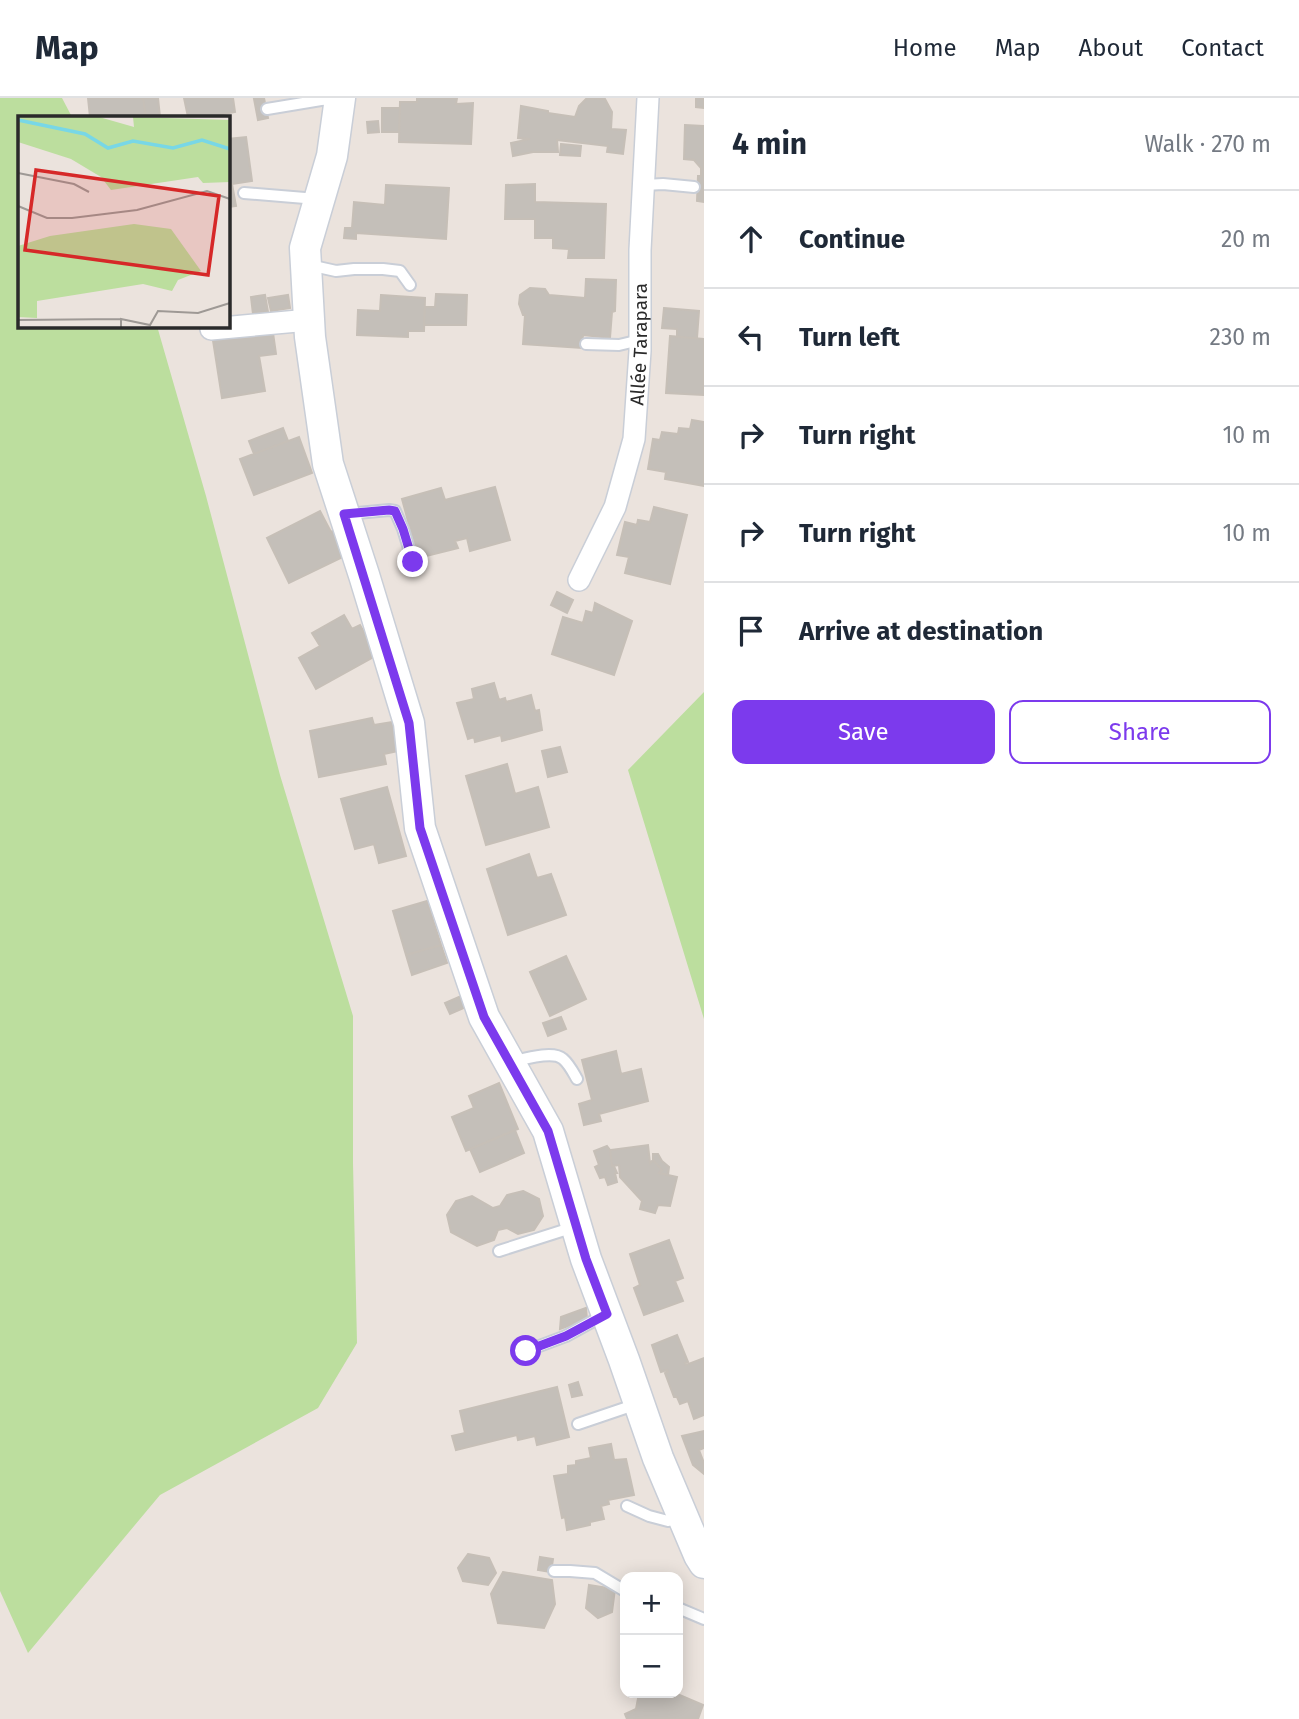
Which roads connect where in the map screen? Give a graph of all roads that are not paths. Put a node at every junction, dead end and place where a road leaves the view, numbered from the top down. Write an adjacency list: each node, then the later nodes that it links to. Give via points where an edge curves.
1 (648, 98): 4 (street, Allée Tarapara)
2 (340, 99): 3 (lane); 7 (main road, via 332,156)
3 (267, 109)
4 (643, 185): 5 (lane); 12 (street, Allée Tarapara)
5 (694, 187)
6 (244, 193): 7 (lane)
7 (319, 199): 8 (main road, via 304,248)
8 (306, 264): 9 (lane, via 336,271 400,271); 10 (main road)
9 (410, 285)
10 (309, 320): 11 (street); 14 (main road, via 328,464)
11 (211, 329)
12 (640, 340): 13 (lane, via 620,345); 16 (street, Allée Tarapara, via 634,439 615,507)
13 (586, 344)
14 (344, 514): 15 (lane, via 395,511 413,562); 17 (main road, via 409,723 420,828 484,1017)
15 (419, 563)
16 (579, 580)
17 (510, 1063): 18 (lane, via 557,1056); 19 (main road, via 548,1131)
18 (577, 1079)
19 (576, 1226): 20 (lane); 21 (main road)
20 (499, 1251)
21 (607, 1314): 22 (lane); 23 (main road)
22 (526, 1351)
23 (639, 1403): 24 (lane); 26 (main road)
24 (578, 1424)
25 (627, 1506): 26 (lane, via 667,1521)
26 (683, 1517): 27 (main road)
27 (704, 1563)
28 (554, 1571): 29 (lane, via 596,1573)
29 (620, 1588)
30 (683, 1610): 31 (lane)
31 (704, 1619)

